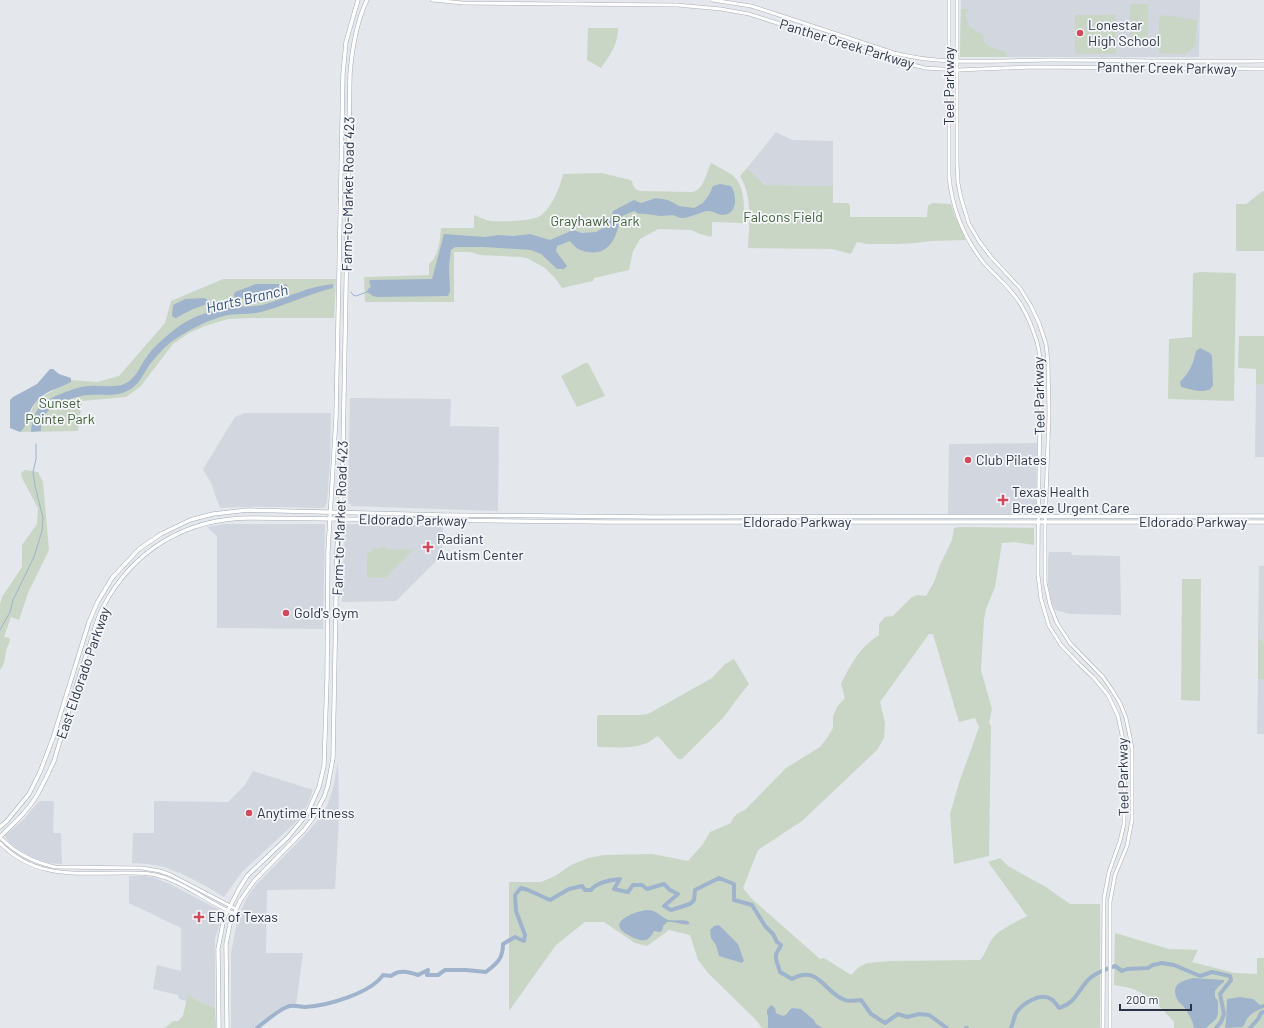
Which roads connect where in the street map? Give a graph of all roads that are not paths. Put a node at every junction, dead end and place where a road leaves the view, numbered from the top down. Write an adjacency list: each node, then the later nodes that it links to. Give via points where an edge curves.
1 (358, 0): 19 (main road, Farm-to-Market Road 423, via 343,63)
2 (367, 0): 20 (main road, Farm-to-Market Road 423, via 355,35 350,74)
3 (432, 0): 17 (main road, Panther Creek Parkway, via 463,3 677,5 721,9 749,14 902,63)
4 (712, 0): 11 (main road, Panther Creek Parkway, via 751,6 905,56)
5 (949, 0): 7 (main road, Teel Parkway)
6 (957, 0): 8 (main road, Teel Parkway)
7 (949, 7): 8 (main road); 11 (main road, Teel Parkway)
8 (957, 8): 12 (main road, Teel Parkway)
9 (1010, 60): 10 (main road, Panther Creek Parkway); 12 (main road, Panther Creek Parkway); 14 (main road)
10 (1072, 60): 13 (main road, Panther Creek Parkway); 15 (main road)
11 (949, 61): 12 (main road, Panther Creek Parkway); 17 (main road, Teel Parkway)
12 (958, 61): 18 (main road, Teel Parkway)
13 (1263, 61): 16 (main road)
14 (1011, 68): 15 (main road, Panther Creek Parkway); 18 (main road, Panther Creek Parkway)
15 (1072, 68): 16 (main road, Panther Creek Parkway)
16 (1263, 69)
17 (949, 70): 18 (main road, Panther Creek Parkway); 21 (main road, Teel Parkway, via 951,194 956,212 973,247 984,263 1014,295 1025,311 1036,337 1040,358)
18 (958, 70): 22 (main road, Teel Parkway, via 957,170 960,198 969,224 979,241 1020,288 1039,322 1046,344 1048,370)
19 (336, 417): 20 (main road); 24 (main road, Farm-to-Market Road 423)
20 (344, 417): 25 (main road, Farm-to-Market Road 423)
21 (1039, 460): 22 (main road); 28 (main road, Teel Parkway)
22 (1047, 460): 29 (main road, Teel Parkway)
23 (273, 511): 24 (main road, East Eldorado Parkway); 31 (main road); 51 (main road, East Eldorado Parkway, via 231,511 190,520 161,534 139,549 112,578 97,602 89,622 40,772 29,794)
24 (331, 512): 25 (main road, Eldorado Parkway); 32 (main road, Farm-to-Market Road 423)
25 (339, 513): 26 (main road, Eldorado Parkway); 33 (main road, Farm-to-Market Road 423)
26 (419, 515): 27 (main road, Eldorado Parkway); 34 (main road)
27 (975, 516): 28 (main road, Eldorado Parkway); 35 (main road)
28 (1038, 516): 29 (main road, Eldorado Parkway); 37 (main road, Teel Parkway)
29 (1046, 516): 30 (main road, Eldorado Parkway); 38 (main road, Teel Parkway)
30 (1264, 516)
31 (272, 518): 32 (main road, East Eldorado Parkway); 52 (main road, East Eldorado Parkway, via 221,520 189,529 162,542 144,555 118,582 102,608 47,777 31,805)
32 (331, 519): 33 (main road, Eldorado Parkway); 41 (main road, Farm-to-Market Road 423)
33 (339, 519): 34 (main road, Eldorado Parkway); 42 (main road, Farm-to-Market Road 423)
34 (419, 521): 35 (main road, Eldorado Parkway)
35 (975, 522): 37 (main road, Eldorado Parkway)
36 (1264, 522): 38 (main road, Eldorado Parkway)
37 (1038, 523): 38 (main road, Eldorado Parkway); 39 (main road, Teel Parkway)
38 (1045, 523): 40 (main road, Teel Parkway)
39 (1038, 575): 40 (main road); 44 (main road, Teel Parkway, via 1039,591)
40 (1045, 575): 43 (main road, Teel Parkway)
41 (328, 590): 42 (main road); 49 (main road, Farm-to-Market Road 423)
42 (337, 590): 50 (main road, Farm-to-Market Road 423)
43 (1053, 614): 44 (main road); 45 (main road, Teel Parkway, via 1064,636)
44 (1046, 617): 47 (main road, Teel Parkway, via 1061,645)
45 (1082, 657): 46 (main road, Teel Parkway); 47 (main road)
46 (1086, 660): 48 (main road); 66 (main road, Teel Parkway, via 1103,677 1120,703 1126,718 1132,749 1132,820 1127,846 1115,875 1110,902)
47 (1078, 663): 48 (main road, Teel Parkway)
48 (1081, 666): 65 (main road, Teel Parkway, via 1099,683 1111,701 1121,727 1124,747 1124,824 1104,898)
49 (327, 680): 50 (main road); 53 (main road, Farm-to-Market Road 423, via 325,758 321,780 307,814)
50 (334, 680): 54 (main road, Farm-to-Market Road 423, via 332,758 328,784 313,818)
51 (0, 828)
52 (0, 837): 56 (main road, via 24,856 55,867)
53 (288, 837): 54 (main road); 58 (main road, Farm-to-Market Road 423, via 248,876)
54 (293, 841): 60 (main road, Farm-to-Market Road 423, via 254,881)
55 (0, 843): 57 (main road, via 21,859 54,872)
56 (134, 868): 57 (main road); 58 (main road, via 171,875)
57 (134, 873): 59 (main road, via 163,877)
58 (230, 906): 59 (main road, Farm-to-Market Road 423); 60 (main road)
59 (228, 911): 60 (main road); 61 (main road, Farm-to-Market Road 423, via 224,918 218,948)
60 (235, 911): 62 (main road, Farm-to-Market Road 423, via 226,944)
61 (219, 999): 62 (main road); 63 (main road, Farm-to-Market Road 423)
62 (227, 999): 64 (main road, Farm-to-Market Road 423)
63 (219, 1028)
64 (227, 1028)
65 (1103, 1028)
66 (1110, 1028)

